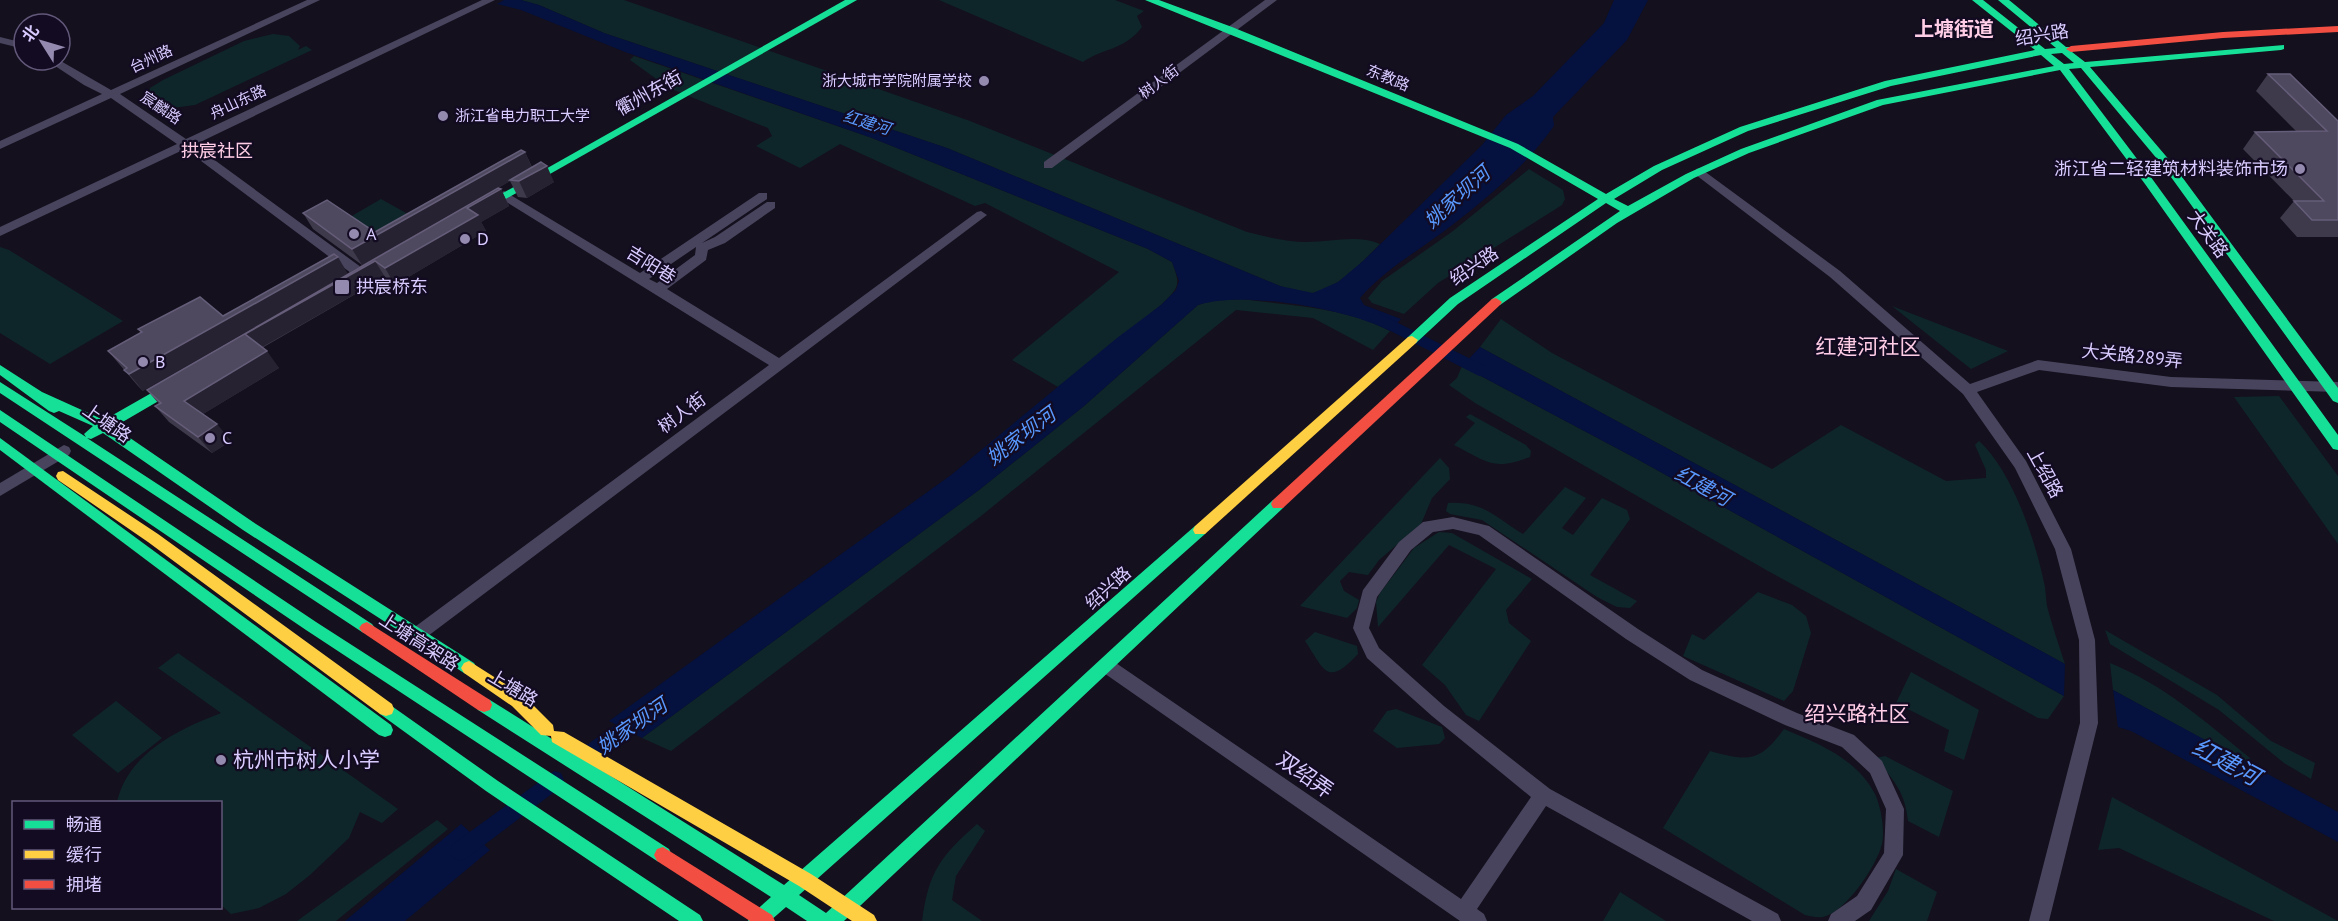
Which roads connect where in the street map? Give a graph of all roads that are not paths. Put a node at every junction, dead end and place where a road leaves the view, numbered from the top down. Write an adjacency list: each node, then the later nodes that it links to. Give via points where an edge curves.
1 (315, 0): 17 (street, 台州路)
2 (490, 0): 18 (street, 舟山东路)
3 (852, 0): 22 (main road, 衢州东街)
4 (1150, 0): 9 (main road, 东教路)
5 (1169, 0): 9 (main road, 东教路)
6 (1272, 0): 9 (street, 树人街)
7 (1977, 0): 13 (main road, 大关路)
8 (2003, 0): 12 (main road, 大关路)
9 (1232, 27): 20 (street, 树人街); 23 (main road, 东教路, via 1394,99 1453,117 1589,184)
10 (2338, 29): 12 (main road, 绍兴路)
11 (2338, 43): 14 (main road, 绍兴路)
12 (2065, 48): 13 (main road, 绍兴路); 14 (main road, 大关路)
13 (2041, 52): 15 (main road, 大关路); 23 (main road, 绍兴路, via 1888,83 1744,129 1658,168)
14 (2084, 65): 15 (main road, 绍兴路); 37 (main road, 大关路, via 2167,164)
15 (2062, 67): 21 (main road, 绍兴路, via 1881,102 1745,151); 34 (main road, 大关路)
16 (70, 72): 17 (street, 宸麟路)
17 (112, 94): 18 (street, 宸麟路); 19 (street, 台州路)
18 (185, 144): 27 (street, 舟山东路); 28 (street, 宸麟路)
19 (0, 145)
20 (1048, 165)
21 (1700, 172): 24 (main road, 绍兴路); 36 (street, 上绍路, via 1835,274)
22 (504, 195): 26 (main road, 衢州东街); 29 (street, 吉阳巷)
23 (1608, 198): 24 (main road, 东教路); 52 (main road, 绍兴路, via 1454,301)
24 (1628, 211): 46 (main road, 绍兴路, via 1490,306)
25 (981, 215): 31 (street, 树人街)
26 (464, 218)
27 (0, 232)
28 (364, 276)
29 (640, 279): 30 (street, 吉阳巷); 30 (street, via 767,201 720,240 708,244 700,257)
30 (657, 290): 31 (street, 吉阳巷)
31 (779, 365): 45 (street, 树人街)
32 (0, 370): 40 (main road, 上塘路); 48 (main road, via 40,397 94,421 248,526 470,668 518,701)
33 (191, 376): 40 (main road)
34 (2296, 386): 36 (street, 大关路289弄, via 2171,381 2038,365); 37 (street, 大关路289弄); 42 (main road, 大关路)
35 (0, 387): 58 (main road, 上塘高架路, via 569,762 764,881)
36 (1968, 390): 63 (street, 上绍路, via 2021,465 2063,549 2087,640 2089,723)
37 (2335, 391)
38 (0, 415): 57 (main road, via 311,626)
39 (0, 432): 43 (main road)
40 (91, 434): 43 (street); 45 (main road, 上塘路)
41 (0, 443): 47 (main road)
42 (2338, 445)
43 (44, 463): 44 (street); 50 (main road, via 153,537)
44 (0, 490)
45 (407, 643): 48 (main road, 上塘路)
46 (1107, 666): 53 (main road, 绍兴路); 54 (street, 双绍弄)
47 (389, 733)
48 (552, 733): 52 (main road, 上塘路)
49 (431, 759): 50 (main road, via 458,777)
50 (495, 788): 55 (main road)
51 (1543, 795): 54 (street); 61 (street); 62 (street, via 1373,653 1361,628 1369,595 1405,546 1430,526 1453,523 1483,530 1696,675 1848,741 1876,767 1895,809 1893,855 1864,903)
52 (805, 880): 53 (main road, 上塘路); 56 (main road, 绍兴路)
53 (847, 906): 59 (main road, 绍兴路); 60 (main road, 上塘路)
54 (1471, 917)
55 (694, 921)
56 (757, 921)
57 (766, 921)
58 (822, 921)
59 (831, 921)
60 (868, 921)
61 (1771, 921)
62 (1838, 921)
63 (2038, 921)

